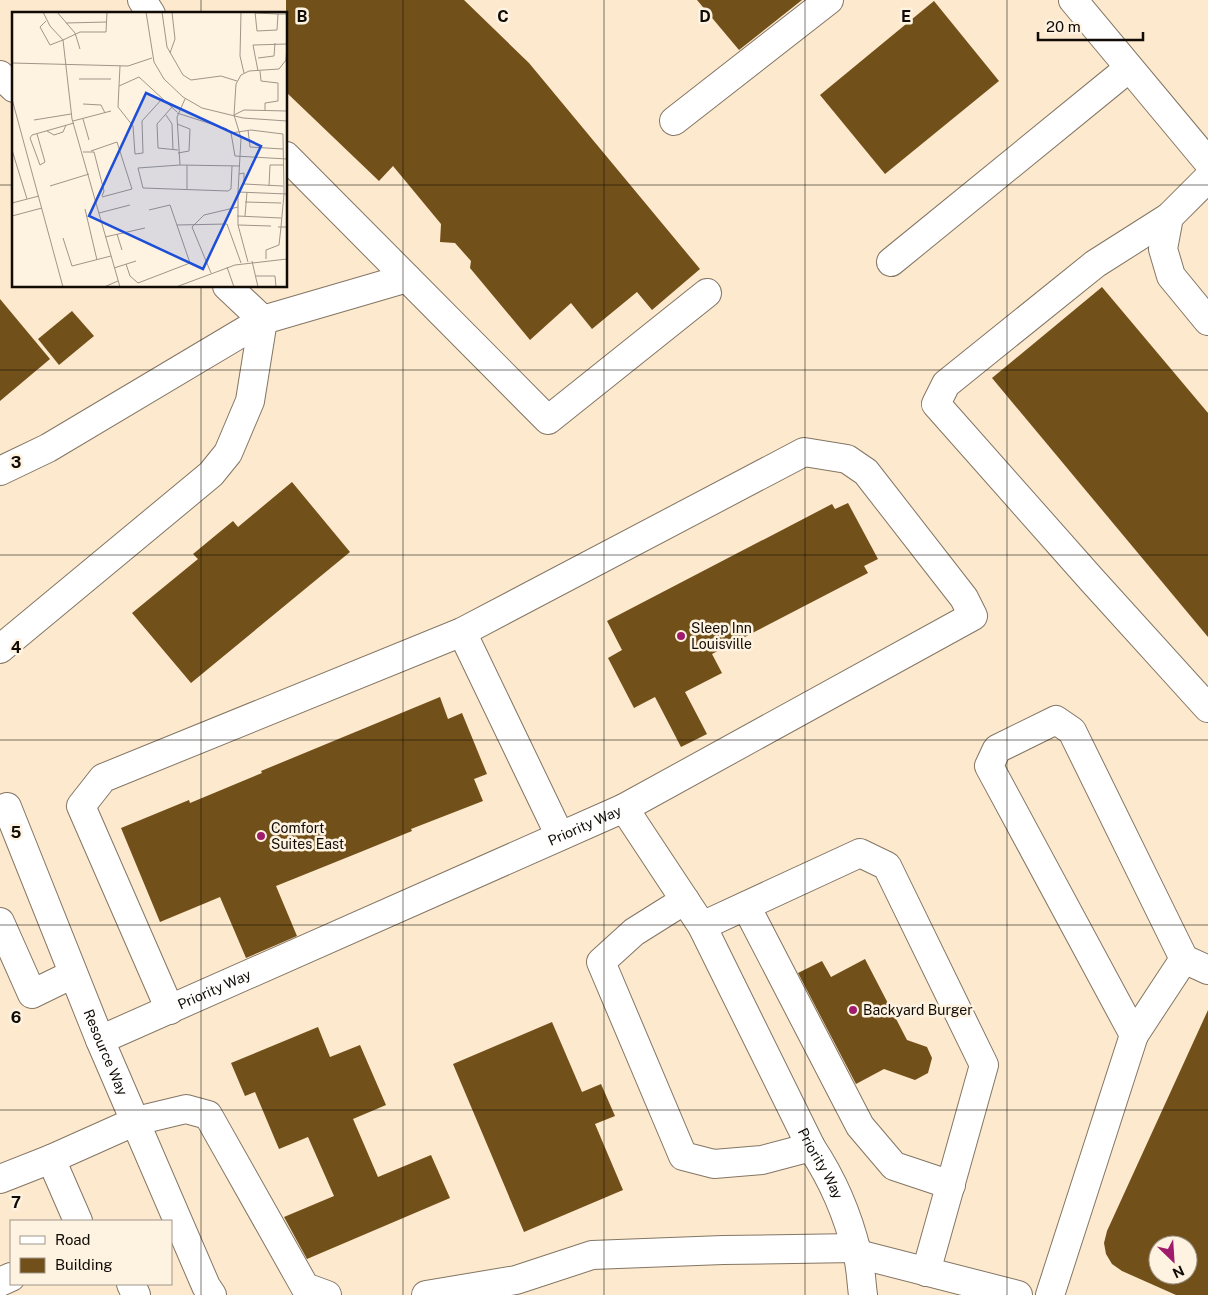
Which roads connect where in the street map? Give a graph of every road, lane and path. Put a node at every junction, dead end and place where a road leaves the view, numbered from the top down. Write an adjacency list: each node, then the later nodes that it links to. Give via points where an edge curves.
1 (142, 0): 4 (street)
2 (829, 0): 8 (street)
3 (1073, 0): 5 (street)
4 (150, 12)
5 (1129, 68): 10 (street); 13 (street)
6 (0, 75): 7 (street)
7 (12, 86)
8 (674, 122)
9 (288, 158): 14 (street)
10 (1208, 162)
11 (1208, 178): 12 (street)
12 (1170, 217): 18 (street, via 1163,249 1171,276); 22 (street, via 1094,264 946,384 936,404)
13 (891, 262)
14 (407, 278): 16 (street, via 548,420); 17 (street)
15 (230, 288): 17 (street)
16 (707, 293)
17 (263, 320): 19 (street, via 48,448); 21 (street, via 250,401 228,453 211,474)
18 (1208, 321)
19 (0, 471)
20 (462, 632): 24 (street, via 804,452 847,459 866,472 964,598 972,616); 25 (street); 32 (street, via 103,778 81,806)
21 (0, 649)
22 (1208, 708)
23 (2, 803): 31 (street, Resource Way)
24 (624, 808): 25 (street, Priority Way); 26 (street, Priority Way)
25 (560, 836): 32 (street, Priority Way)
26 (685, 900): 29 (street, Priority Way); 36 (street, via 634,932 601,962 683,1156 714,1164 762,1160)
27 (746, 906): 29 (street); 39 (street, via 860,1126 894,1166); 39 (street, via 860,853 886,866 984,1065)
28 (0, 922): 31 (street, via 32,994)
29 (702, 926): 36 (street, Priority Way)
30 (1196, 964): 33 (street); 33 (street, via 1072,731 1056,720 997,750 989,766)
31 (73, 974): 34 (street, Resource Way)
32 (170, 1010): 34 (street, Priority Way)
33 (1134, 1035): 48 (street)
34 (100, 1040): 35 (street, Resource Way)
35 (136, 1121): 37 (street); 43 (street, via 186,1109 208,1114); 44 (street, Resource Way)
36 (811, 1147): 41 (street, Priority Way, via 845,1212)
37 (51, 1159): 38 (street); 40 (street)
38 (0, 1179)
39 (951, 1185): 42 (street)
40 (78, 1220)
41 (857, 1251): 42 (street); 45 (street, via 723,1250 592,1256 516,1280); 46 (street, Priority Way)
42 (926, 1272): 47 (street)
43 (310, 1292)
44 (212, 1295)
45 (426, 1295)
46 (863, 1295)
47 (1018, 1295)
48 (1050, 1295)

